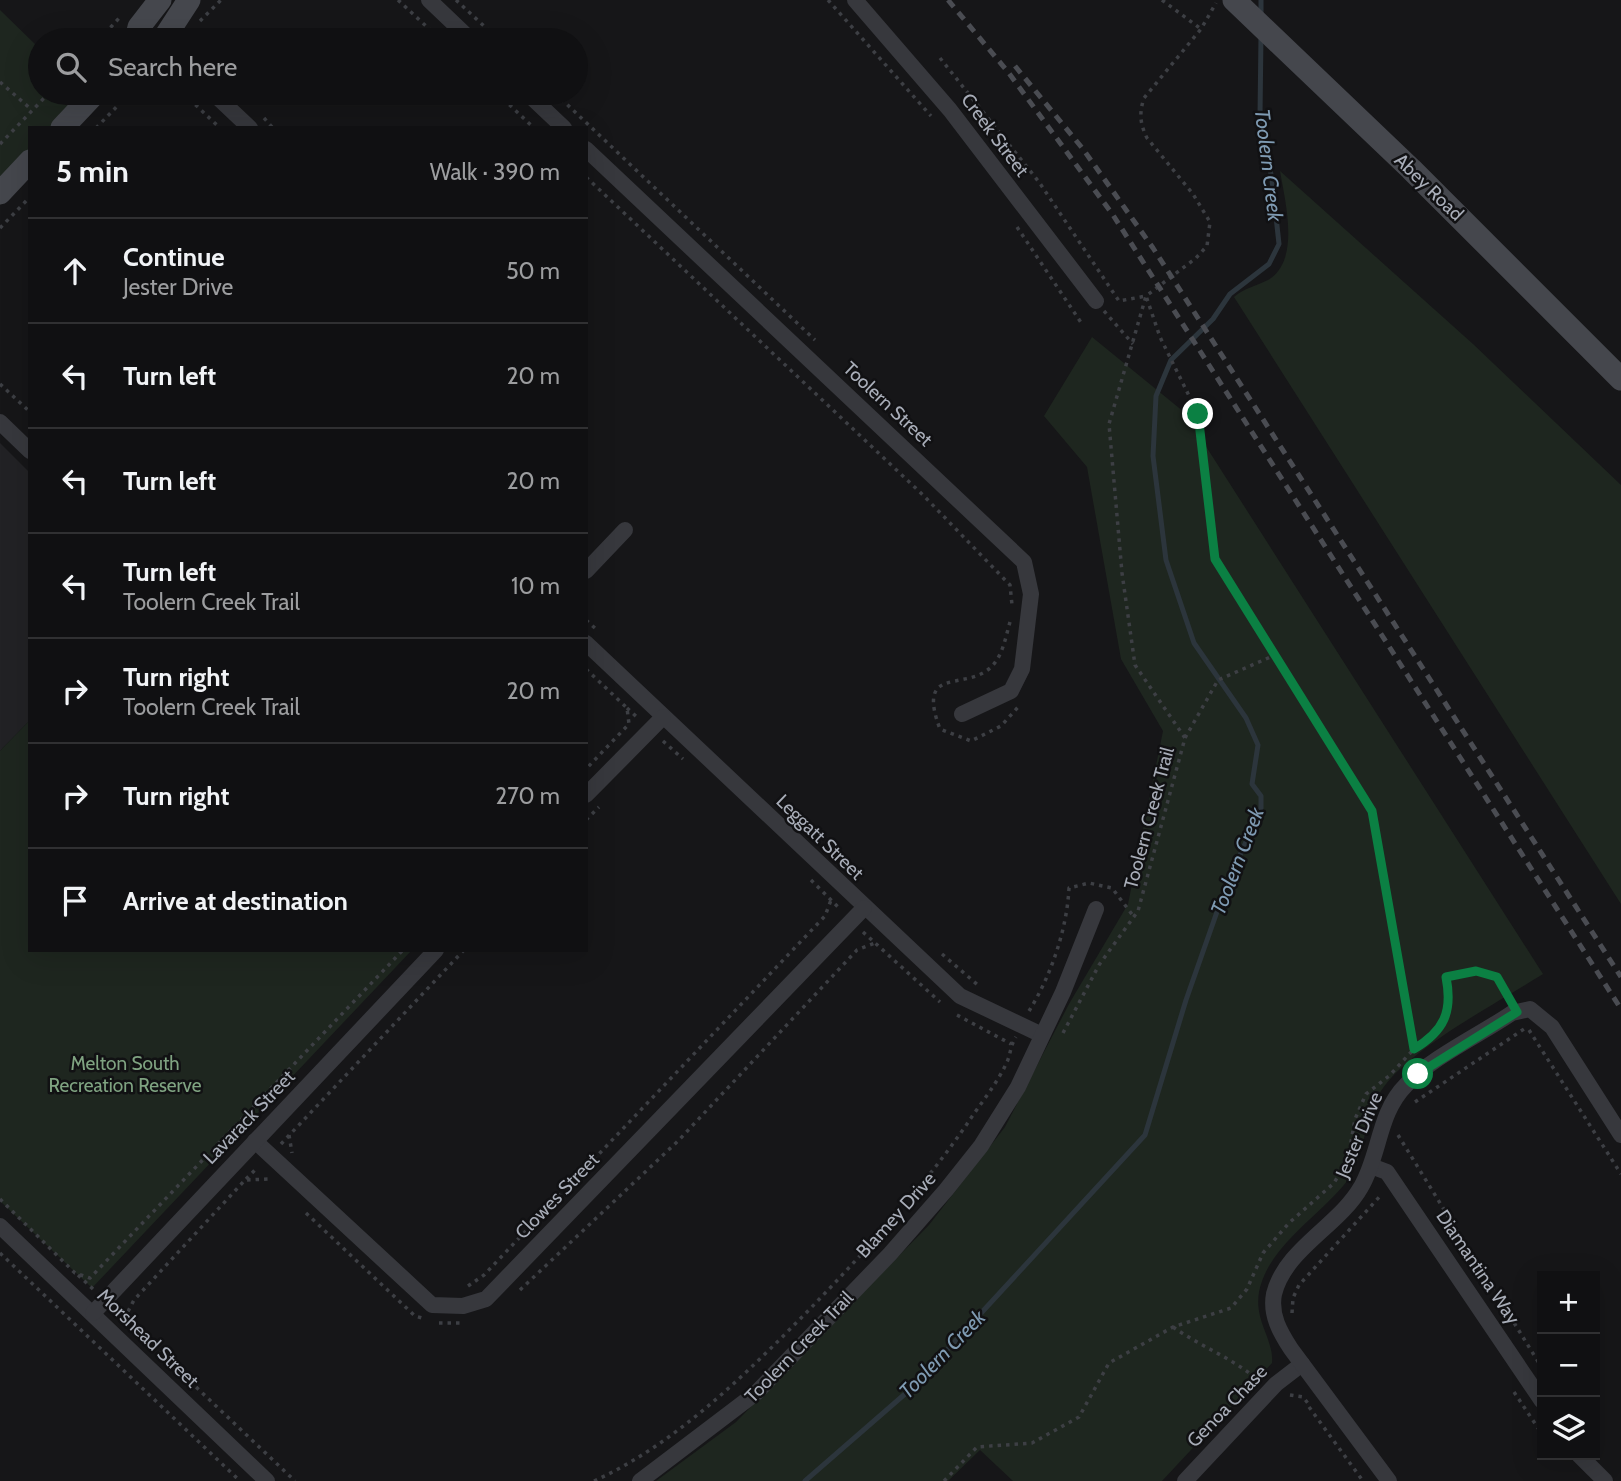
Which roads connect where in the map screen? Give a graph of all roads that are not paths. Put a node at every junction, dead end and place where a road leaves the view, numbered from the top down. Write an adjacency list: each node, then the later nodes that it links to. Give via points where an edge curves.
1 (160, 0): 6 (street)
2 (189, 0): 7 (street)
3 (429, 0): 8 (street)
4 (855, 0): 18 (street, Creek Street, via 950,110)
5 (1234, 0): 19 (street, Abey Road)
6 (139, 28)
7 (171, 28)
8 (458, 28)
9 (84, 105): 12 (street)
10 (226, 105): 13 (street)
11 (540, 105): 14 (street)
12 (64, 126)
13 (248, 126)
14 (562, 126)
15 (588, 151): 25 (street, Toolern Street, via 1024,562 1031,594 1022,668 1011,691)
16 (28, 163): 17 (street)
17 (0, 193)
18 (1096, 301)
19 (1621, 379)
20 (0, 422): 21 (street)
21 (28, 448)
22 (625, 530): 23 (street)
23 (588, 569)
24 (588, 645): 26 (street, Leggatt Street)
25 (962, 714)
26 (663, 717): 27 (street); 28 (street, Leggatt Street)
27 (588, 793)
28 (864, 908): 31 (street, Leggatt Street, via 960,996 1026,1021); 33 (street, Clowes Street, via 486,1299 463,1306 432,1304)
29 (1096, 909): 31 (street, Blamey Drive)
30 (434, 952): 33 (street, Lavarack Street)
31 (1042, 1035): 41 (street, Blamey Drive, via 1018,1087 981,1146 890,1254 757,1393)
32 (1621, 1135): 34 (street, Jester Drive, via 1552,1027 1530,1009 1517,1012 1406,1085 1388,1110)
33 (255, 1141): 36 (street, Lavarack Street)
34 (1371, 1166): 37 (street, Jester Drive, via 1349,1204 1291,1263 1274,1295 1273,1313 1280,1332); 38 (street, Diamantina Way, via 1387,1172)
35 (0, 1226): 36 (street, Morshead Street)
36 (93, 1313): 40 (street, Morshead Street)
37 (1302, 1364): 42 (street, Genoa Chase, via 1269,1391); 43 (street, Jester Drive)
38 (1539, 1397)
39 (1584, 1460): 44 (street)
40 (267, 1481)
41 (640, 1481)
42 (1185, 1481)
43 (1389, 1481)
44 (1605, 1481)

